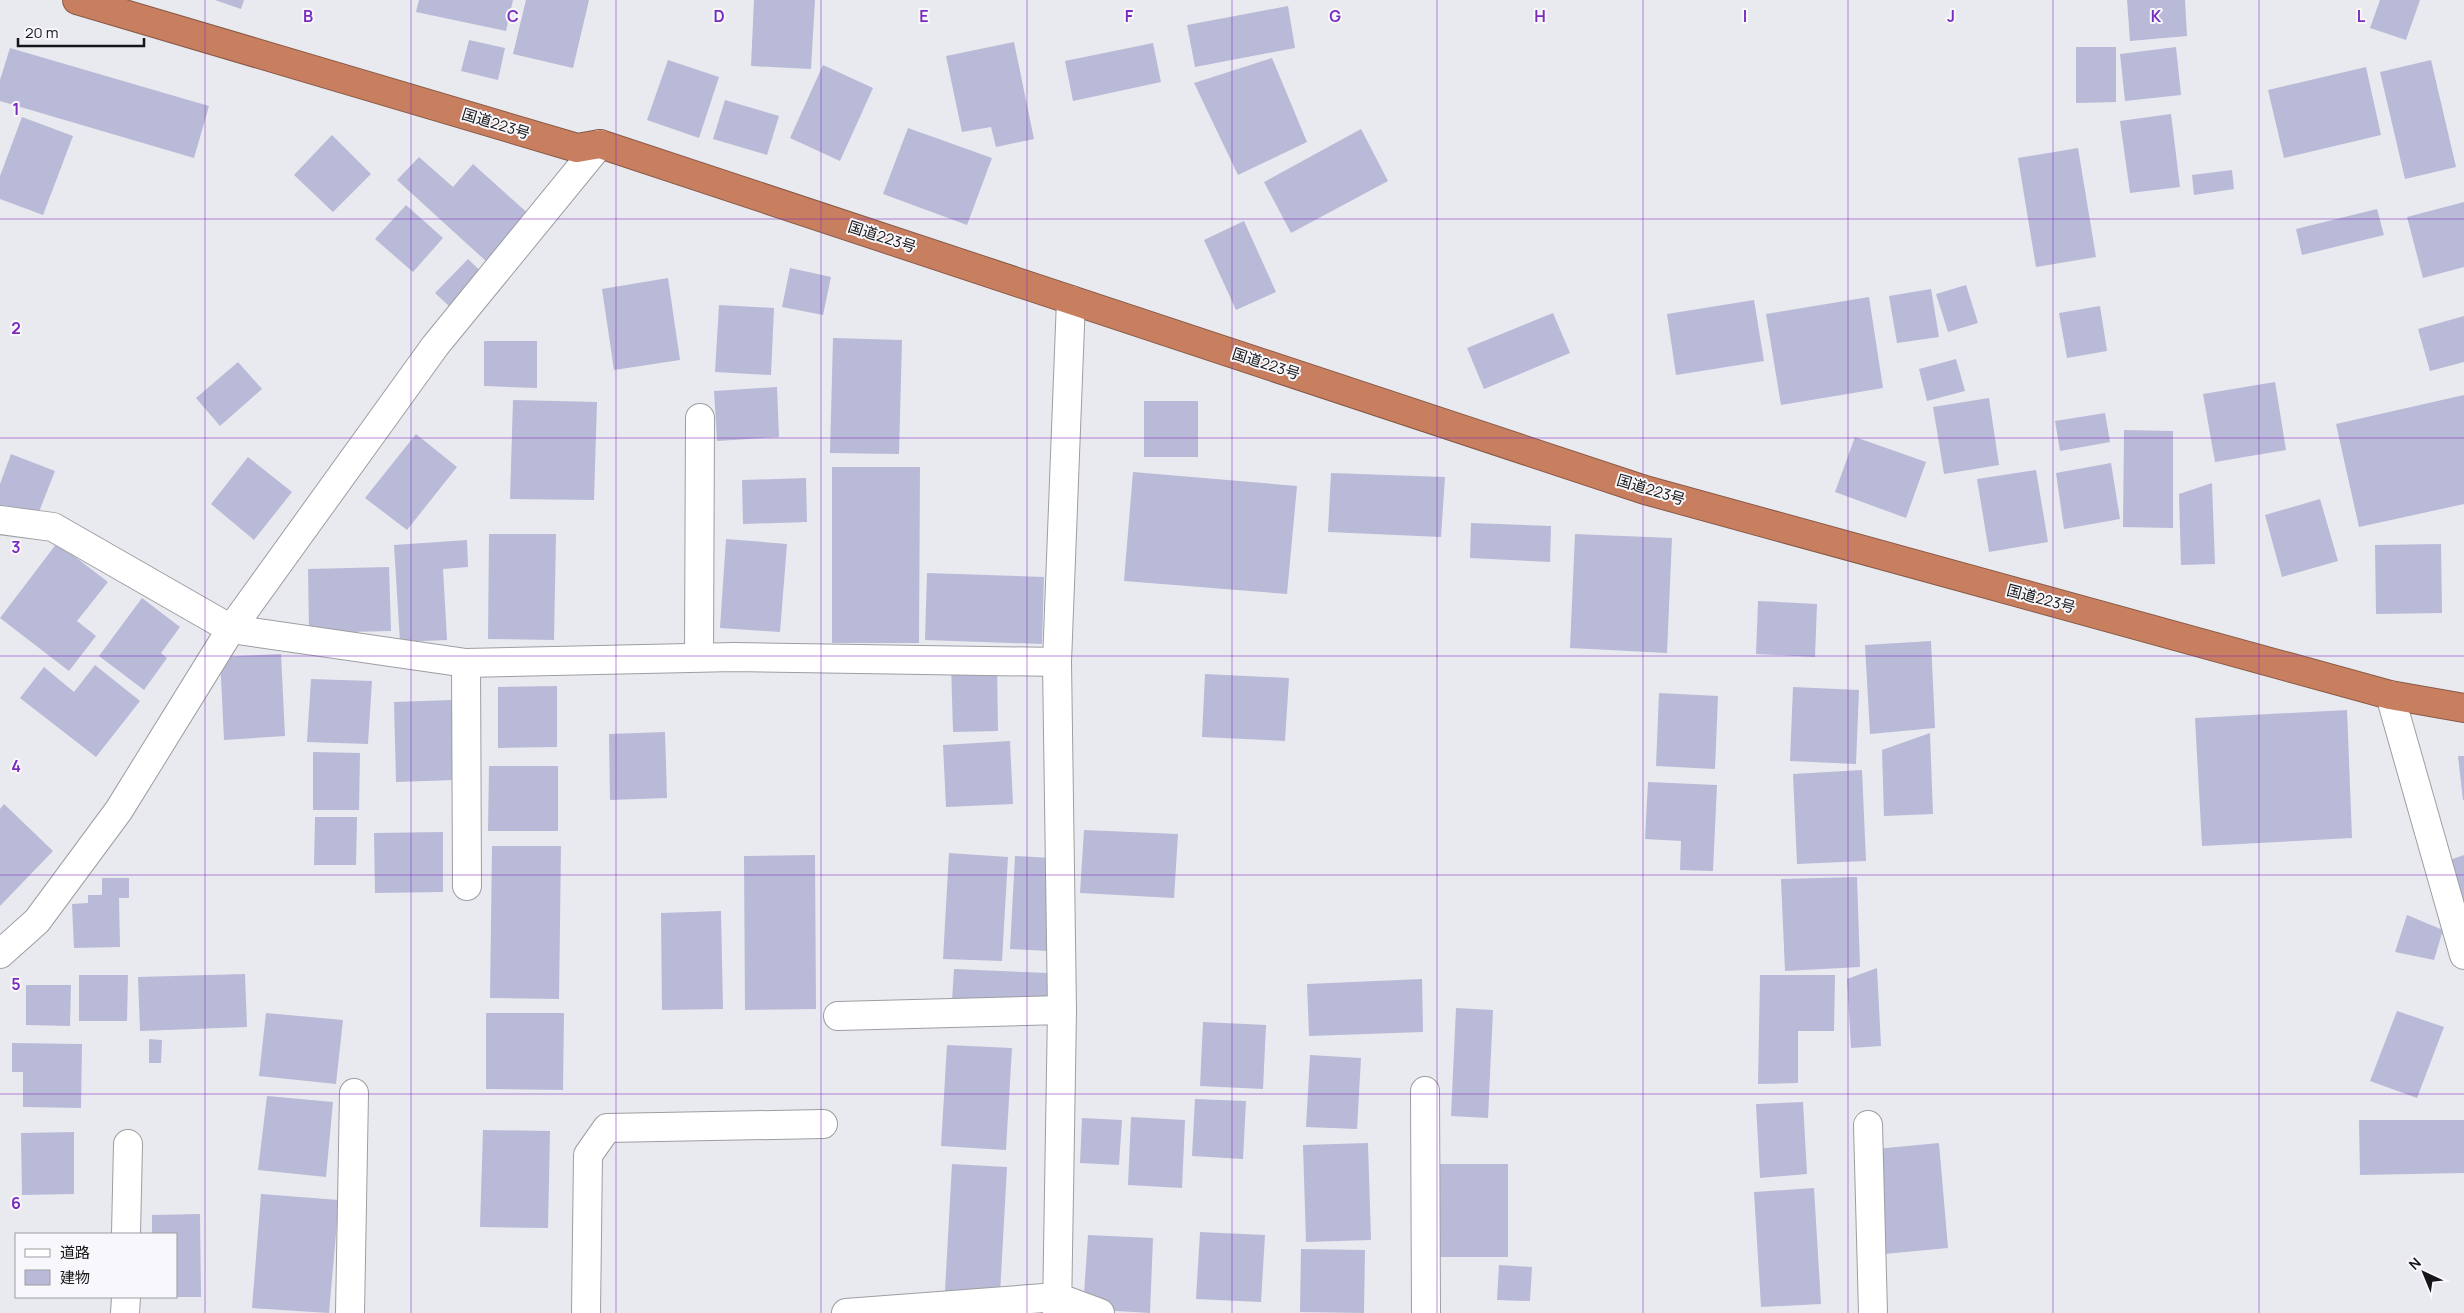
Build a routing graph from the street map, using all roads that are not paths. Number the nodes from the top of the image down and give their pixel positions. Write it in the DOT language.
graph roads {
  1 [pos="77,0"];
  2 [pos="600,144"];
  3 [pos="1071,300"];
  4 [pos="700,418"];
  5 [pos="0,520"];
  6 [pos="231,629"];
  7 [pos="699,657"];
  8 [pos="1057,662"];
  9 [pos="466,663"];
  10 [pos="2390,695"];
  11 [pos="2464,708"];
  12 [pos="467,886"];
  13 [pos="0,954"];
  14 [pos="2464,955"];
  15 [pos="1062,1010"];
  16 [pos="838,1016"];
  17 [pos="1425,1091"];
  18 [pos="354,1093"];
  19 [pos="823,1124"];
  20 [pos="1868,1125"];
  21 [pos="128,1144"];
  22 [pos="126,1233"];
  23 [pos="126,1298"];
  24 [pos="1057,1305"];
  25 [pos="125,1313"];
  26 [pos="350,1313"];
  27 [pos="586,1313"];
  28 [pos="846,1313"];
  29 [pos="1100,1313"];
  30 [pos="1426,1313"];
  31 [pos="1873,1313"];
  1 -- 2 [label="highway, 国道223号"];
  2 -- 3 [label="highway, 国道223号"];
  2 -- 6 [label="street"];
  3 -- 8 [label="street"];
  3 -- 10 [label="highway, 国道223号"];
  4 -- 7 [label="street"];
  5 -- 6 [label="street"];
  6 -- 9 [label="street"];
  6 -- 13 [label="street"];
  7 -- 8 [label="street"];
  7 -- 9 [label="street"];
  8 -- 15 [label="street"];
  9 -- 12 [label="street"];
  10 -- 11 [label="highway, 国道223号"];
  10 -- 14 [label="street"];
  15 -- 16 [label="street"];
  15 -- 24 [label="street"];
  17 -- 30 [label="street"];
  18 -- 26 [label="street"];
  19 -- 27 [label="street"];
  20 -- 31 [label="street"];
  21 -- 22 [label="street"];
  23 -- 25 [label="street"];
  24 -- 28 [label="street"];
  24 -- 29 [label="street"];
}
